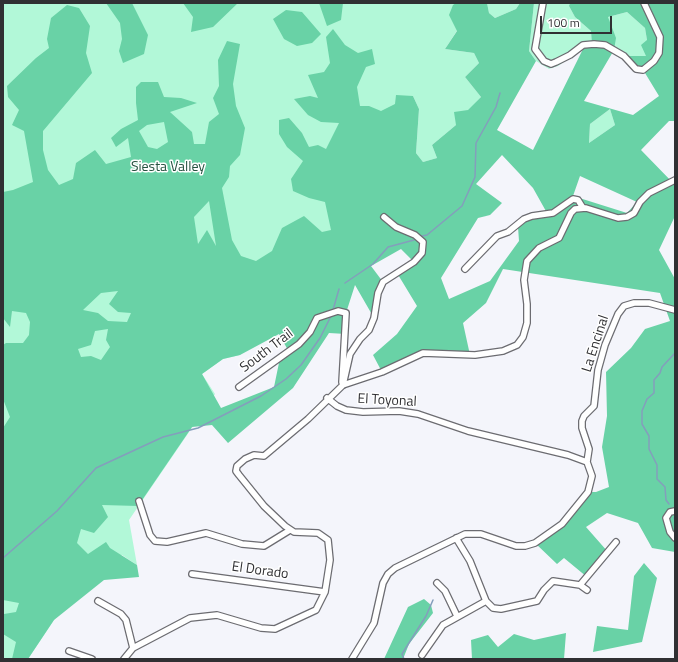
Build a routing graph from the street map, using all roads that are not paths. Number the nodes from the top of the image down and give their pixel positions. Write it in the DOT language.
graph roads {
  1 [pos="543,3"];
  2 [pos="644,3"];
  3 [pos="675,180"];
  4 [pos="583,208"];
  5 [pos="384,217"];
  6 [pos="465,269"];
  7 [pos="675,310"];
  8 [pos="343,385"];
  9 [pos="239,387"];
  10 [pos="327,398"];
  11 [pos="587,462"];
  12 [pos="139,501"];
  13 [pos="675,511"];
  14 [pos="290,530"];
  15 [pos="456,538"];
  16 [pos="675,538"];
  17 [pos="616,542"];
  18 [pos="192,574"];
  19 [pos="436,583"];
  20 [pos="580,585"];
  21 [pos="588,590"];
  22 [pos="325,592"];
  23 [pos="98,601"];
  24 [pos="486,601"];
  25 [pos="457,616"];
  26 [pos="133,648"];
  27 [pos="69,651"];
  28 [pos="422,656"];
  29 [pos="92,659"];
  30 [pos="124,659"];
  31 [pos="352,659"];
  1 -- 2 [label="street"];
  3 -- 4 [label="street"];
  4 -- 6 [label="street"];
  4 -- 8 [label="street, El Toyonal"];
  5 -- 8 [label="street"];
  7 -- 11 [label="street, La Encinal"];
  8 -- 9 [label="street, South Trail"];
  8 -- 10 [label="street, El Toyonal"];
  10 -- 11 [label="street, El Toyonal"];
  10 -- 14 [label="street"];
  11 -- 15 [label="street"];
  12 -- 14 [label="street"];
  13 -- 16 [label="street"];
  14 -- 22 [label="street"];
  15 -- 24 [label="street"];
  15 -- 31 [label="street"];
  17 -- 20 [label="street"];
  18 -- 22 [label="street, El Dorado"];
  19 -- 25 [label="street"];
  20 -- 21 [label="street"];
  20 -- 24 [label="street"];
  22 -- 26 [label="street"];
  23 -- 26 [label="street"];
  24 -- 25 [label="street"];
  25 -- 28 [label="street"];
  26 -- 30 [label="street"];
  27 -- 29 [label="street"];
}
